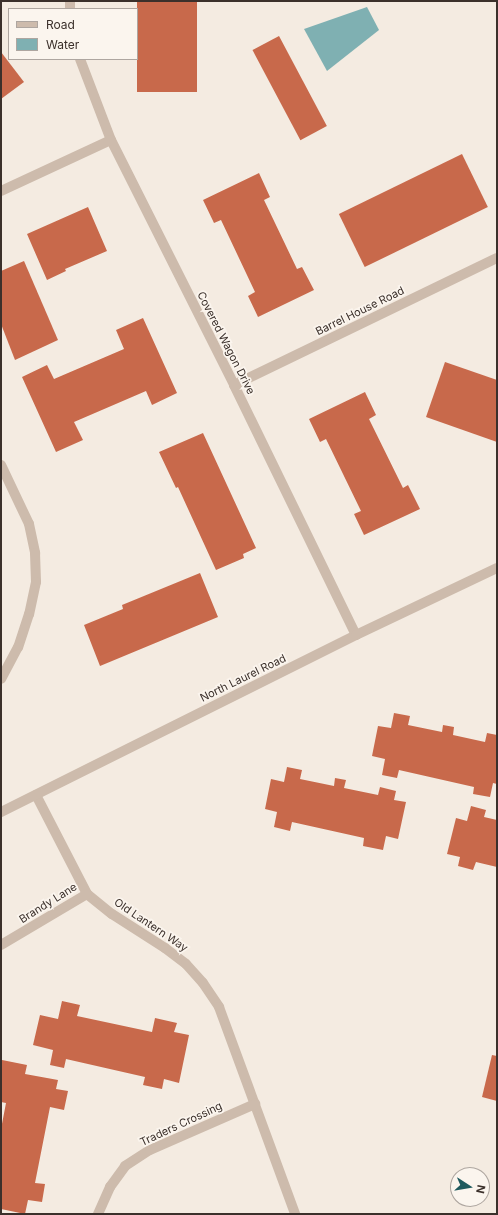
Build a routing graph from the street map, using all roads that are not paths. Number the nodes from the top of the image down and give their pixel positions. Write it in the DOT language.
graph roads {
  1 [pos="80,60"];
  2 [pos="110,140"];
  3 [pos="1,191"];
  4 [pos="497,258"];
  5 [pos="234,385"];
  6 [pos="1,466"];
  7 [pos="497,568"];
  8 [pos="356,635"];
  9 [pos="1,679"];
  10 [pos="36,795"];
  11 [pos="1,812"];
  12 [pos="87,894"];
  13 [pos="1,945"];
  14 [pos="255,1104"];
  15 [pos="98,1214"];
  16 [pos="295,1214"];
  1 -- 2 [label="street, Covered Wagon Drive"];
  2 -- 3 [label="street"];
  2 -- 5 [label="street, Covered Wagon Drive"];
  4 -- 5 [label="street, Barrel House Road"];
  5 -- 8 [label="street, Covered Wagon Drive"];
  6 -- 9 [label="street"];
  7 -- 8 [label="street, North Laurel Road"];
  8 -- 10 [label="street, North Laurel Road"];
  10 -- 11 [label="street, North Laurel Road"];
  10 -- 12 [label="street, Old Lantern Way"];
  12 -- 13 [label="street, Brandy Lane"];
  12 -- 14 [label="street, Old Lantern Way"];
  14 -- 15 [label="street, Traders Crossing"];
  14 -- 16 [label="street, Old Lantern Way"];
}
